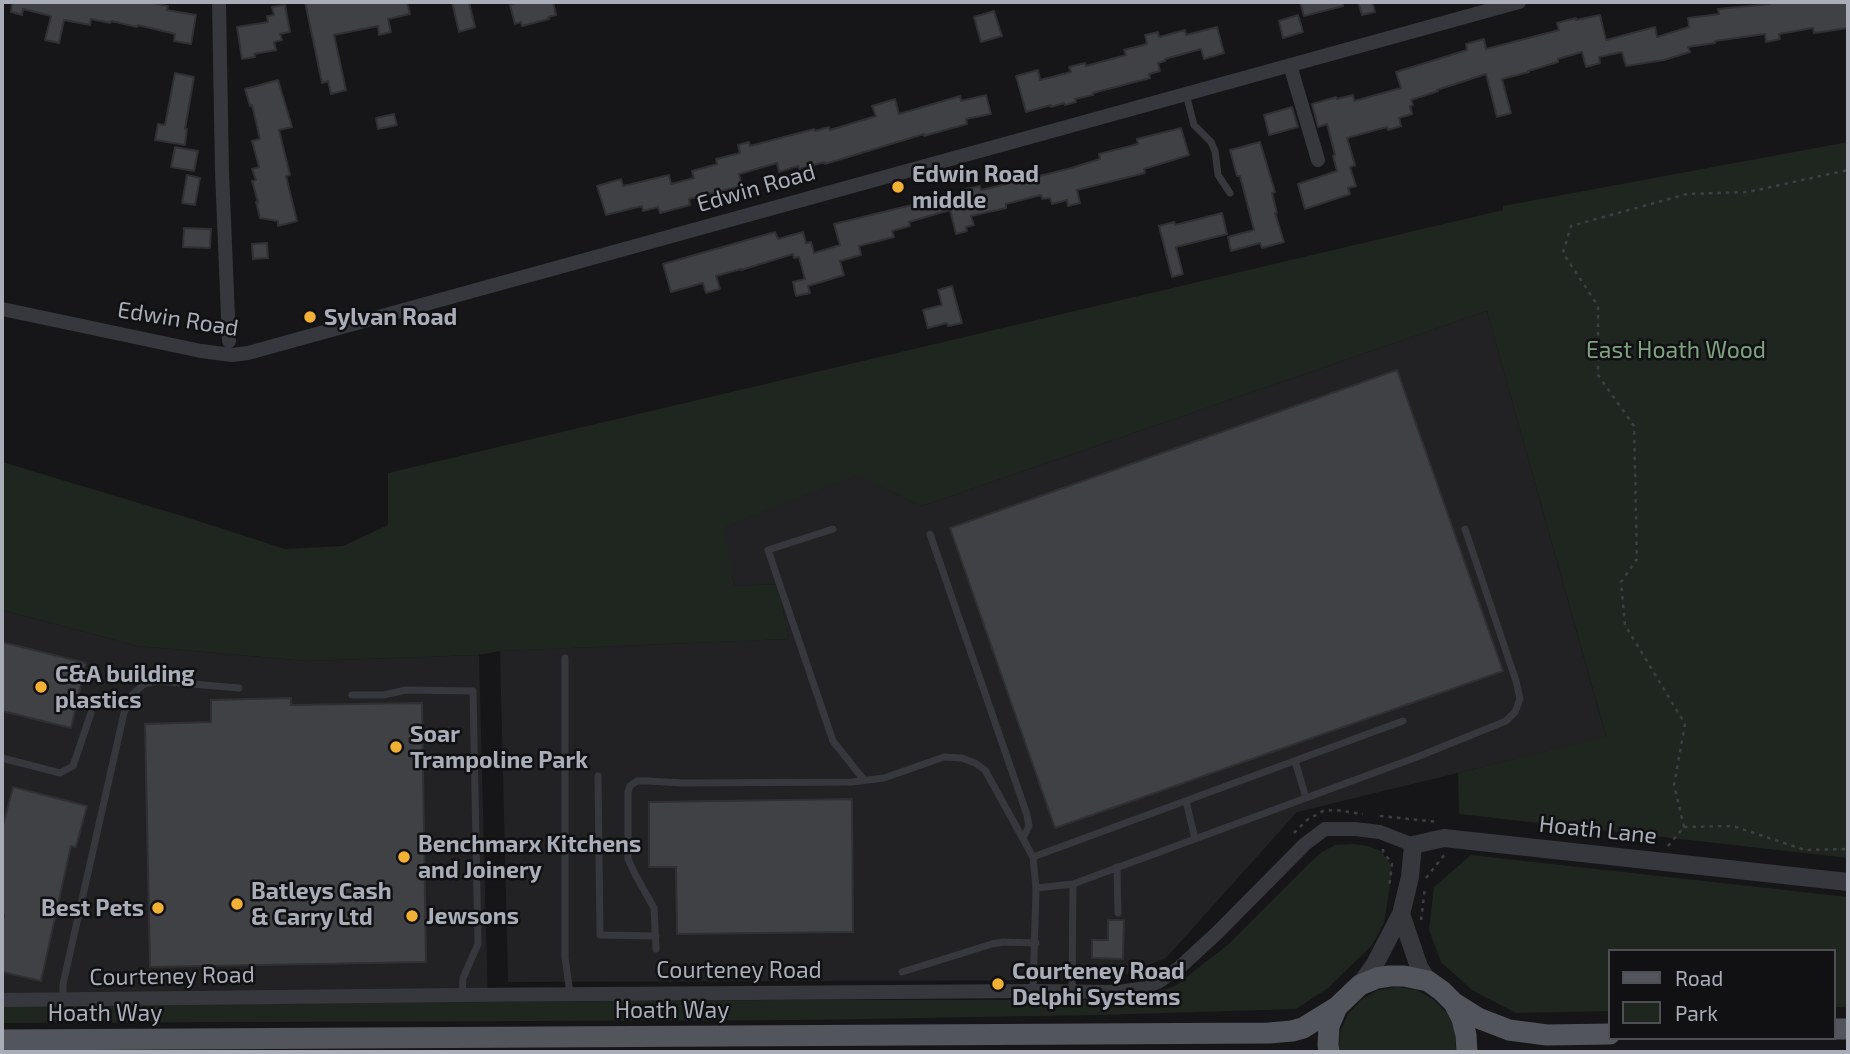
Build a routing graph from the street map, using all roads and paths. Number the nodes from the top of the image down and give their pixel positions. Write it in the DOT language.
graph roads {
  1 [pos="219,2"];
  2 [pos="1519,2"];
  3 [pos="1290,65"];
  4 [pos="1186,94"];
  5 [pos="1318,160"];
  6 [pos="1848,170"];
  7 [pos="1230,193"];
  8 [pos="2,309"];
  9 [pos="229,341"];
  10 [pos="833,529"];
  11 [pos="1465,529"];
  12 [pos="930,534"];
  13 [pos="565,658"];
  14 [pos="239,688"];
  15 [pos="352,695"];
  16 [pos="91,713"];
  17 [pos="1403,721"];
  18 [pos="2,758"];
  19 [pos="1295,761"];
  20 [pos="598,776"];
  21 [pos="864,780"];
  22 [pos="1306,798"];
  23 [pos="1186,801"];
  24 [pos="1443,823"];
  25 [pos="1684,827"];
  26 [pos="1023,838"];
  27 [pos="1195,839"];
  28 [pos="1289,839"];
  29 [pos="1413,845"];
  30 [pos="1848,849"];
  31 [pos="1383,851"];
  32 [pos="1445,855"];
  33 [pos="1033,857"];
  34 [pos="1650,861"];
  35 [pos="1117,867"];
  36 [pos="1848,882"];
  37 [pos="1073,884"];
  38 [pos="1036,888"];
  39 [pos="1388,898"];
  40 [pos="1118,913"];
  41 [pos="1401,914"];
  42 [pos="1420,929"];
  43 [pos="656,936"];
  44 [pos="1036,943"];
  45 [pos="656,949"];
  46 [pos="902,972"];
  47 [pos="1428,981"];
  48 [pos="1360,985"];
  49 [pos="1033,991"];
  50 [pos="1072,992"];
  51 [pos="570,994"];
  52 [pos="462,995"];
  53 [pos="2,1000"];
  54 [pos="63,1000"];
  55 [pos="1454,1003"];
  56 [pos="1337,1007"];
  57 [pos="1608,1034"];
  58 [pos="2,1040"];
  59 [pos="1329,1052"];
  60 [pos="1466,1052"];
  1 -- 9 [label="street"];
  2 -- 3 [label="street, Edwin Road"];
  3 -- 4 [label="street, Edwin Road"];
  3 -- 5 [label="street"];
  4 -- 7 [label="lane"];
  4 -- 8 [label="street, Edwin Road"];
  6 -- 25 [label="path"];
  10 -- 21 [label="lane"];
  11 -- 22 [label="lane"];
  12 -- 26 [label="lane"];
  13 -- 51 [label="lane"];
  14 -- 54 [label="lane"];
  15 -- 52 [label="lane"];
  16 -- 18 [label="lane"];
  17 -- 19 [label="lane"];
  19 -- 22 [label="lane"];
  19 -- 23 [label="lane"];
  20 -- 43 [label="lane"];
  21 -- 26 [label="lane"];
  21 -- 43 [label="lane"];
  22 -- 27 [label="lane"];
  23 -- 27 [label="lane"];
  23 -- 33 [label="lane"];
  24 -- 28 [label="path"];
  25 -- 30 [label="path"];
  25 -- 34 [label="path"];
  26 -- 33 [label="lane"];
  27 -- 35 [label="lane"];
  29 -- 34 [label="street, Hoath Lane"];
  29 -- 41 [label="street"];
  29 -- 50 [label="street, Courteney Road"];
  31 -- 39 [label="path"];
  32 -- 42 [label="path"];
  33 -- 38 [label="lane"];
  34 -- 36 [label="street, Hoath Lane"];
  35 -- 37 [label="lane"];
  35 -- 40 [label="lane"];
  37 -- 38 [label="lane"];
  37 -- 50 [label="lane"];
  38 -- 44 [label="lane"];
  41 -- 47 [label="street"];
  41 -- 48 [label="street"];
  43 -- 45 [label="lane"];
  44 -- 46 [label="lane"];
  44 -- 49 [label="lane"];
  47 -- 48 [label="main road"];
  47 -- 55 [label="main road"];
  48 -- 56 [label="main road, Hoath Way"];
  49 -- 50 [label="street, Courteney Road"];
  49 -- 51 [label="street, Courteney Road"];
  51 -- 52 [label="street, Courteney Road"];
  52 -- 54 [label="street, Courteney Road"];
  53 -- 54 [label="street, Courteney Road"];
  55 -- 57 [label="main road"];
  55 -- 60 [label="main road"];
  56 -- 58 [label="main road, Hoath Way"];
  56 -- 59 [label="main road"];
}
